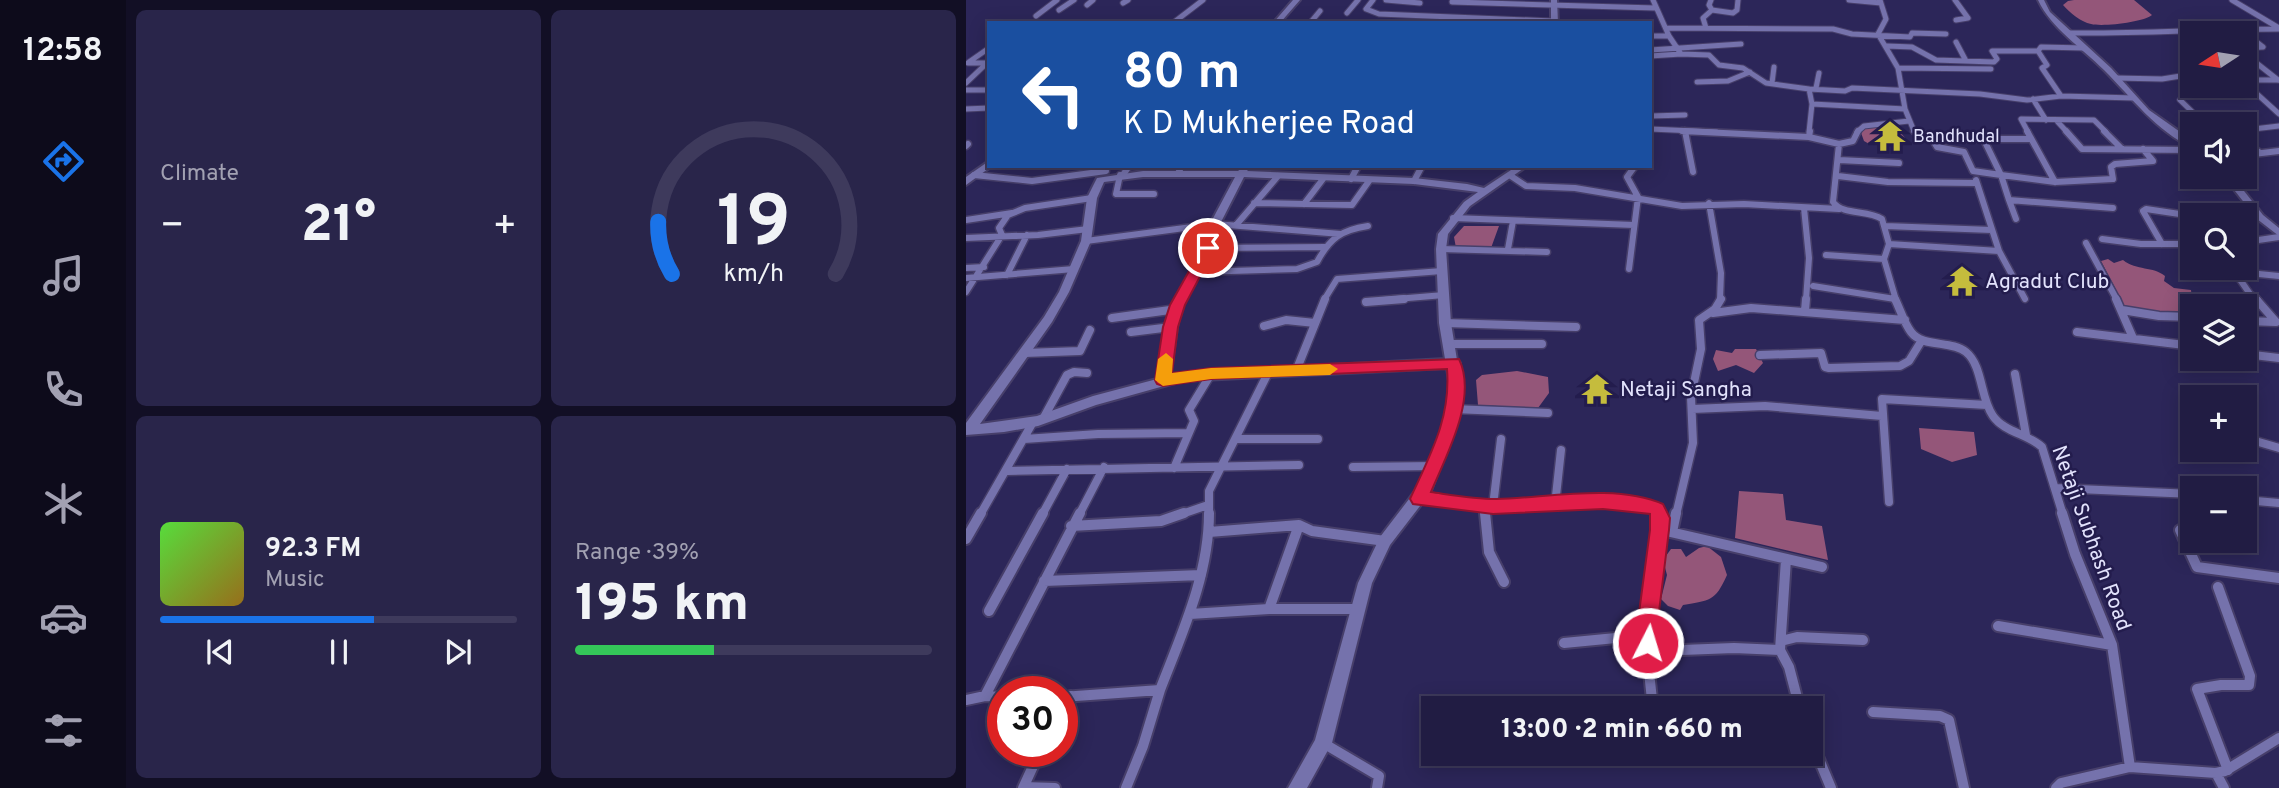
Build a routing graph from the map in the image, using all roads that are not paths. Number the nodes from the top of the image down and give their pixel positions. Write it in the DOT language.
graph roads {
  1 [pos="1057,0"];
  2 [pos="1074,0"];
  3 [pos="1093,0"];
  4 [pos="1203,0"];
  5 [pos="1297,0"];
  6 [pos="1358,0"];
  7 [pos="1653,0"];
  8 [pos="1711,0"];
  9 [pos="1738,0"];
  10 [pos="1849,0"];
  11 [pos="1955,0"];
  12 [pos="2041,0"];
  13 [pos="2233,0"];
  14 [pos="2239,0"];
  15 [pos="1373,1"];
  16 [pos="1385,1"];
  17 [pos="1880,1"];
  18 [pos="2226,1"];
  19 [pos="1421,2"];
  20 [pos="1452,2"];
  21 [pos="1554,2"];
  22 [pos="1599,3"];
  23 [pos="1087,5"];
  24 [pos="1655,8"];
  25 [pos="1059,10"];
  26 [pos="1712,10"];
  27 [pos="1320,11"];
  28 [pos="1347,13"];
  29 [pos="1036,16"];
  30 [pos="1410,20"];
  31 [pos="1956,20"];
  32 [pos="1176,21"];
  33 [pos="1278,21"];
  34 [pos="1312,21"];
  35 [pos="1482,21"];
  36 [pos="1554,21"];
  37 [pos="1706,28"];
  38 [pos="1667,29"];
  39 [pos="2180,29"];
  40 [pos="2258,29"];
  41 [pos="2279,29"];
  42 [pos="2068,33"];
  43 [pos="1878,34"];
  44 [pos="1946,34"];
  45 [pos="1652,36"];
  46 [pos="1669,36"];
  47 [pos="1956,42"];
  48 [pos="1741,44"];
  49 [pos="1887,46"];
  50 [pos="1677,47"];
  51 [pos="2084,48"];
  52 [pos="987,49"];
  53 [pos="1652,50"];
  54 [pos="2038,51"];
  55 [pos="1681,54"];
  56 [pos="987,56"];
  57 [pos="1652,56"];
  58 [pos="976,57"];
  59 [pos="1966,61"];
  60 [pos="967,64"];
  61 [pos="2258,64"];
  62 [pos="1774,67"];
  63 [pos="1898,68"];
  64 [pos="1991,69"];
  65 [pos="1750,72"];
  66 [pos="1819,73"];
  67 [pos="2180,76"];
  68 [pos="2116,78"];
  69 [pos="2278,80"];
  70 [pos="2258,81"];
  71 [pos="1697,82"];
  72 [pos="966,83"];
  73 [pos="1772,83"];
  74 [pos="1813,89"];
  75 [pos="966,90"];
  76 [pos="987,90"];
  77 [pos="1904,92"];
  78 [pos="2258,94"];
  79 [pos="2061,96"];
  80 [pos="2134,98"];
  81 [pos="2033,99"];
  82 [pos="2180,100"];
  83 [pos="1812,104"];
  84 [pos="987,108"];
  85 [pos="966,109"];
  86 [pos="1905,109"];
  87 [pos="2192,112"];
  88 [pos="2278,113"];
  89 [pos="1652,116"];
  90 [pos="1685,116"];
  91 [pos="2046,120"];
  92 [pos="2056,120"];
  93 [pos="1909,121"];
  94 [pos="2279,126"];
  95 [pos="1652,129"];
  96 [pos="2257,129"];
  97 [pos="1685,131"];
  98 [pos="1809,136"];
  99 [pos="2180,137"];
  100 [pos="1935,139"];
  101 [pos="2031,139"];
  102 [pos="1984,140"];
  103 [pos="1839,144"];
  104 [pos="2180,147"];
  105 [pos="2122,149"];
  106 [pos="2143,149"];
  107 [pos="2257,151"];
  108 [pos="2276,151"];
  109 [pos="2257,153"];
  110 [pos="2260,153"];
  111 [pos="2279,157"];
  112 [pos="1839,160"];
  113 [pos="1899,163"];
  114 [pos="987,166"];
  115 [pos="1356,168"];
  116 [pos="1421,168"];
  117 [pos="1521,168"];
  118 [pos="1634,168"];
  119 [pos="1180,170"];
  120 [pos="1243,170"];
  121 [pos="1973,171"];
  122 [pos="1115,172"];
  123 [pos="1693,172"];
  124 [pos="2001,175"];
  125 [pos="1278,176"];
  126 [pos="1511,176"];
  127 [pos="1838,176"];
  128 [pos="969,179"];
  129 [pos="1323,179"];
  130 [pos="1351,179"];
  131 [pos="1369,181"];
  132 [pos="1413,181"];
  133 [pos="2055,182"];
  134 [pos="1976,183"];
  135 [pos="2238,189"];
  136 [pos="1483,191"];
  137 [pos="1154,194"];
  138 [pos="1638,197"];
  139 [pos="1092,198"];
  140 [pos="2009,200"];
  141 [pos="1254,203"];
  142 [pos="1709,203"];
  143 [pos="1304,204"];
  144 [pos="1804,208"];
  145 [pos="2113,208"];
  146 [pos="1839,209"];
  147 [pos="1012,213"];
  148 [pos="2180,214"];
  149 [pos="1453,218"];
  150 [pos="2016,219"];
  151 [pos="966,220"];
  152 [pos="1513,221"];
  153 [pos="1215,224"];
  154 [pos="1237,224"];
  155 [pos="1634,225"];
  156 [pos="1368,226"];
  157 [pos="1885,226"];
  158 [pos="1088,229"];
  159 [pos="1992,230"];
  160 [pos="1341,234"];
  161 [pos="1002,235"];
  162 [pos="1027,235"];
  163 [pos="2279,235"];
  164 [pos="966,237"];
  165 [pos="2102,239"];
  166 [pos="2257,240"];
  167 [pos="1086,241"];
  168 [pos="2086,243"];
  169 [pos="1889,244"];
  170 [pos="2162,244"];
  171 [pos="2180,244"];
  172 [pos="1325,247"];
  173 [pos="1208,248"];
  174 [pos="1441,249"];
  175 [pos="1508,249"];
  176 [pos="1999,251"];
  177 [pos="1547,252"];
  178 [pos="1826,255"];
  179 [pos="1884,259"];
  180 [pos="984,267"];
  181 [pos="966,268"];
  182 [pos="1629,269"];
  183 [pos="1074,270"];
  184 [pos="1442,271"];
  185 [pos="1197,272"];
  186 [pos="2259,274"];
  187 [pos="1007,275"];
  188 [pos="2279,276"];
  189 [pos="977,277"];
  190 [pos="966,278"];
  191 [pos="1813,286"];
  192 [pos="966,292"];
  193 [pos="1444,295"];
  194 [pos="1895,299"];
  195 [pos="2025,299"];
  196 [pos="2257,300"];
  197 [pos="1366,302"];
  198 [pos="2267,304"];
  199 [pos="1177,309"];
  200 [pos="2122,310"];
  201 [pos="1805,311"];
  202 [pos="1711,313"];
  203 [pos="2180,317"];
  204 [pos="1112,318"];
  205 [pos="1905,320"];
  206 [pos="2257,321"];
  207 [pos="1315,323"];
  208 [pos="1445,323"];
  209 [pos="2279,323"];
  210 [pos="1264,326"];
  211 [pos="1171,327"];
  212 [pos="1576,327"];
  213 [pos="1090,330"];
  214 [pos="1131,332"];
  215 [pos="2077,332"];
  216 [pos="2133,338"];
  217 [pos="1922,340"];
  218 [pos="1450,344"];
  219 [pos="1542,344"];
  220 [pos="2180,344"];
  221 [pos="1024,353"];
  222 [pos="1760,355"];
  223 [pos="2257,355"];
  224 [pos="2279,358"];
  225 [pos="1454,363"];
  226 [pos="1296,371"];
  227 [pos="1087,373"];
  228 [pos="1268,373"];
  229 [pos="1211,374"];
  230 [pos="2015,374"];
  231 [pos="1163,380"];
  232 [pos="1987,405"];
  233 [pos="1453,409"];
  234 [pos="1692,409"];
  235 [pos="1548,413"];
  236 [pos="1882,416"];
  237 [pos="1038,421"];
  238 [pos="968,429"];
  239 [pos="1188,433"];
  240 [pos="2026,435"];
  241 [pos="1024,439"];
  242 [pos="1236,439"];
  243 [pos="1318,439"];
  244 [pos="1502,439"];
  245 [pos="2257,442"];
  246 [pos="2279,448"];
  247 [pos="1561,450"];
  248 [pos="1299,465"];
  249 [pos="1435,466"];
  250 [pos="1104,467"];
  251 [pos="1220,467"];
  252 [pos="1353,467"];
  253 [pos="1174,468"];
  254 [pos="1067,469"];
  255 [pos="1007,471"];
  256 [pos="2055,488"];
  257 [pos="2180,494"];
  258 [pos="1419,499"];
  259 [pos="2257,501"];
  260 [pos="1889,502"];
  261 [pos="2279,503"];
  262 [pos="1208,505"];
  263 [pos="1555,505"];
  264 [pos="1488,506"];
  265 [pos="971,523"];
  266 [pos="1299,525"];
  267 [pos="1072,526"];
  268 [pos="1660,530"];
  269 [pos="1209,532"];
  270 [pos="1671,532"];
  271 [pos="966,538"];
  272 [pos="1385,541"];
  273 [pos="2191,553"];
  274 [pos="1786,559"];
  275 [pos="1822,567"];
  276 [pos="1201,575"];
  277 [pos="2279,578"];
  278 [pos="1044,581"];
  279 [pos="1504,582"];
  280 [pos="2218,587"];
  281 [pos="1269,608"];
  282 [pos="1357,609"];
  283 [pos="989,611"];
  284 [pos="1190,614"];
  285 [pos="1998,626"];
  286 [pos="1647,635"];
  287 [pos="1863,640"];
  288 [pos="1564,643"];
  289 [pos="2112,645"];
  290 [pos="1780,646"];
  291 [pos="1656,651"];
  292 [pos="1160,690"];
  293 [pos="985,696"];
  294 [pos="1078,696"];
  295 [pos="1652,696"];
  296 [pos="1797,696"];
  297 [pos="966,700"];
  298 [pos="1873,712"];
  299 [pos="2279,738"];
  300 [pos="1323,743"];
  301 [pos="1821,766"];
  302 [pos="1032,767"];
  303 [pos="2130,767"];
  304 [pos="2228,769"];
  305 [pos="2216,774"];
  306 [pos="1023,787"];
  307 [pos="1055,788"];
  308 [pos="1126,788"];
  309 [pos="1297,788"];
  310 [pos="1377,788"];
  311 [pos="1830,788"];
  312 [pos="1964,788"];
  313 [pos="2056,788"];
  314 [pos="2224,788"];
  1 -- 29 [label="street"];
  2 -- 25 [label="street"];
  3 -- 23 [label="street"];
  4 -- 32 [label="street"];
  5 -- 33 [label="street"];
  6 -- 28 [label="street"];
  7 -- 24 [label="street"];
  8 -- 26 [label="street"];
  9 -- 26 [label="street"];
  10 -- 17 [label="street"];
  11 -- 31 [label="street"];
  12 -- 42 [label="street"];
  13 -- 14 [label="street"];
  13 -- 18 [label="street"];
  13 -- 41 [label="street"];
  15 -- 16 [label="street"];
  15 -- 30 [label="street"];
  16 -- 19 [label="street"];
  17 -- 43 [label="street"];
  19 -- 30 [label="street"];
  20 -- 21 [label="street"];
  21 -- 22 [label="street"];
  21 -- 36 [label="street"];
  22 -- 24 [label="street"];
  24 -- 38 [label="street"];
  26 -- 37 [label="street"];
  27 -- 34 [label="street"];
  30 -- 35 [label="street"];
  37 -- 38 [label="street"];
  37 -- 43 [label="street"];
  38 -- 46 [label="street"];
  39 -- 42 [label="street"];
  40 -- 41 [label="street"];
  42 -- 51 [label="street"];
  43 -- 44 [label="street"];
  43 -- 49 [label="street"];
  45 -- 46 [label="street"];
  46 -- 50 [label="street"];
  47 -- 59 [label="street"];
  48 -- 50 [label="street"];
  49 -- 59 [label="street"];
  49 -- 63 [label="street"];
  50 -- 53 [label="street"];
  50 -- 55 [label="street"];
  51 -- 54 [label="street"];
  51 -- 68 [label="street"];
  52 -- 58 [label="street"];
  54 -- 59 [label="street"];
  54 -- 79 [label="street"];
  55 -- 57 [label="street"];
  55 -- 65 [label="street"];
  56 -- 58 [label="street"];
  58 -- 60 [label="street"];
  60 -- 72 [label="street"];
  61 -- 69 [label="street"];
  62 -- 73 [label="street"];
  63 -- 64 [label="street"];
  63 -- 77 [label="street"];
  65 -- 71 [label="street"];
  65 -- 73 [label="street"];
  66 -- 74 [label="street"];
  67 -- 68 [label="street"];
  68 -- 80 [label="street"];
  69 -- 70 [label="street"];
  73 -- 74 [label="street"];
  74 -- 77 [label="street"];
  74 -- 83 [label="street"];
  75 -- 76 [label="street"];
  77 -- 81 [label="street"];
  77 -- 86 [label="street"];
  78 -- 88 [label="street"];
  79 -- 80 [label="street"];
  79 -- 81 [label="street"];
  80 -- 99 [label="street"];
  81 -- 91 [label="street"];
  82 -- 87 [label="street"];
  83 -- 86 [label="street"];
  83 -- 98 [label="street"];
  84 -- 85 [label="street"];
  86 -- 93 [label="street"];
  89 -- 90 [label="street"];
  91 -- 92 [label="street"];
  91 -- 101 [label="street"];
  92 -- 105 [label="street"];
  92 -- 105 [label="street"];
  93 -- 100 [label="street"];
  93 -- 103 [label="street"];
  94 -- 96 [label="street"];
  95 -- 97 [label="street"];
  97 -- 98 [label="street"];
  97 -- 123 [label="street"];
  98 -- 103 [label="street"];
  100 -- 102 [label="street"];
  100 -- 121 [label="street"];
  101 -- 102 [label="street"];
  101 -- 133 [label="street"];
  102 -- 124 [label="street"];
  103 -- 112 [label="street"];
  104 -- 106 [label="street"];
  105 -- 106 [label="street"];
  106 -- 133 [label="street"];
  107 -- 110 [label="street"];
  108 -- 110 [label="street"];
  108 -- 111 [label="street"];
  109 -- 110 [label="street"];
  112 -- 113 [label="street"];
  112 -- 127 [label="street"];
  114 -- 128 [label="street"];
  115 -- 130 [label="street"];
  116 -- 132 [label="street"];
  117 -- 126 [label="street"];
  118 -- 138 [label="street"];
  119 -- 120 [label="street"];
  119 -- 122 [label="street"];
  120 -- 125 [label="street"];
  120 -- 153 [label="street"];
  121 -- 124 [label="street"];
  121 -- 134 [label="street"];
  122 -- 128 [label="street"];
  122 -- 137 [label="street"];
  122 -- 139 [label="street"];
  124 -- 133 [label="street"];
  124 -- 140 [label="street"];
  125 -- 129 [label="street"];
  125 -- 141 [label="street"];
  126 -- 136 [label="street"];
  126 -- 138 [label="street"];
  127 -- 134 [label="street"];
  127 -- 146 [label="street"];
  129 -- 130 [label="street"];
  129 -- 143 [label="street"];
  130 -- 131 [label="street"];
  131 -- 132 [label="street"];
  131 -- 143 [label="street"];
  132 -- 136 [label="street"];
  134 -- 159 [label="street"];
  135 -- 163 [label="street"];
  136 -- 149 [label="street"];
  138 -- 142 [label="street"];
  138 -- 155 [label="street"];
  139 -- 147 [label="street"];
  139 -- 158 [label="street"];
  140 -- 145 [label="street"];
  140 -- 150 [label="street"];
  141 -- 143 [label="street"];
  141 -- 154 [label="street"];
  142 -- 144 [label="street"];
  142 -- 202 [label="street"];
  144 -- 146 [label="street"];
  144 -- 201 [label="street"];
  146 -- 157 [label="street"];
  147 -- 151 [label="street"];
  147 -- 161 [label="street"];
  148 -- 170 [label="street"];
  149 -- 152 [label="street"];
  149 -- 174 [label="street"];
  152 -- 155 [label="street"];
  152 -- 175 [label="street"];
  153 -- 154 [label="street"];
  153 -- 167 [label="street"];
  153 -- 173 [label="street"];
  154 -- 160 [label="street"];
  155 -- 182 [label="street"];
  156 -- 160 [label="street"];
  157 -- 159 [label="street"];
  157 -- 169 [label="street"];
  158 -- 162 [label="street"];
  158 -- 167 [label="street"];
  159 -- 176 [label="street"];
  160 -- 172 [label="street"];
  161 -- 162 [label="street"];
  161 -- 164 [label="street"];
  161 -- 180 [label="street"];
  162 -- 187 [label="street"];
  163 -- 166 [label="street"];
  165 -- 170 [label="street"];
  167 -- 183 [label="street"];
  168 -- 200 [label="street"];
  169 -- 176 [label="street"];
  169 -- 179 [label="street"];
  170 -- 171 [label="street"];
  172 -- 173 [label="street"];
  172 -- 185 [label="street"];
  173 -- 185 [label="street"];
  174 -- 175 [label="street"];
  174 -- 184 [label="street"];
  175 -- 177 [label="street"];
  176 -- 195 [label="street"];
  178 -- 179 [label="street"];
  179 -- 194 [label="street"];
  180 -- 181 [label="street"];
  180 -- 189 [label="street"];
  183 -- 187 [label="street"];
  183 -- 221 [label="street"];
  184 -- 193 [label="street"];
  184 -- 207 [label="street"];
  185 -- 199 [label="street"];
  186 -- 188 [label="street"];
  187 -- 189 [label="street"];
  189 -- 190 [label="street"];
  189 -- 192 [label="street"];
  191 -- 194 [label="street"];
  193 -- 197 [label="street"];
  193 -- 208 [label="street"];
  194 -- 205 [label="street"];
  196 -- 206 [label="street"];
  198 -- 209 [label="street"];
  199 -- 204 [label="street"];
  199 -- 211 [label="street"];
  200 -- 203 [label="street"];
  200 -- 216 [label="street"];
  201 -- 202 [label="street"];
  201 -- 205 [label="street"];
  202 -- 234 [label="street"];
  205 -- 217 [label="street"];
  207 -- 210 [label="street"];
  207 -- 226 [label="street"];
  208 -- 212 [label="street"];
  208 -- 218 [label="street"];
  211 -- 214 [label="street"];
  211 -- 231 [label="street"];
  213 -- 221 [label="street"];
  215 -- 216 [label="street"];
  216 -- 220 [label="street"];
  217 -- 222 [label="street"];
  217 -- 232 [label="street, Netaji Subhash Road"];
  218 -- 219 [label="street"];
  218 -- 225 [label="street"];
  221 -- 238 [label="street"];
  223 -- 224 [label="street"];
  225 -- 226 [label="street"];
  225 -- 233 [label="street"];
  226 -- 228 [label="street"];
  227 -- 237 [label="street"];
  228 -- 229 [label="street"];
  228 -- 242 [label="street"];
  229 -- 231 [label="street"];
  229 -- 239 [label="street"];
  230 -- 240 [label="street"];
  231 -- 237 [label="street"];
  232 -- 236 [label="street"];
  232 -- 240 [label="street, Netaji Subhash Road"];
  233 -- 235 [label="street"];
  233 -- 249 [label="street"];
  234 -- 236 [label="street"];
  234 -- 270 [label="street"];
  236 -- 260 [label="street"];
  237 -- 238 [label="street"];
  237 -- 241 [label="street"];
  239 -- 241 [label="street"];
  239 -- 253 [label="street"];
  240 -- 256 [label="street, Netaji Subhash Road"];
  241 -- 255 [label="street"];
  242 -- 243 [label="street"];
  242 -- 251 [label="street"];
  244 -- 264 [label="street"];
  245 -- 246 [label="street"];
  247 -- 263 [label="street"];
  248 -- 251 [label="street"];
  249 -- 252 [label="street"];
  249 -- 258 [label="street"];
  250 -- 253 [label="street"];
  250 -- 254 [label="street"];
  250 -- 267 [label="street"];
  251 -- 253 [label="street"];
  251 -- 262 [label="street"];
  254 -- 255 [label="street"];
  254 -- 283 [label="street"];
  255 -- 265 [label="street"];
  256 -- 257 [label="street"];
  256 -- 289 [label="street, Netaji Subhash Road"];
  258 -- 264 [label="street"];
  258 -- 272 [label="street"];
  259 -- 261 [label="street"];
  262 -- 267 [label="street"];
  262 -- 269 [label="street"];
  263 -- 264 [label="street"];
  263 -- 268 [label="street"];
  264 -- 279 [label="street"];
  265 -- 271 [label="street"];
  266 -- 269 [label="street"];
  266 -- 272 [label="street"];
  266 -- 281 [label="street"];
  267 -- 278 [label="street"];
  268 -- 270 [label="street"];
  268 -- 286 [label="street"];
  269 -- 276 [label="street"];
  270 -- 274 [label="street"];
  272 -- 282 [label="street"];
  273 -- 277 [label="street"];
  274 -- 275 [label="street"];
  274 -- 290 [label="street"];
  276 -- 278 [label="street"];
  276 -- 284 [label="street"];
  278 -- 293 [label="street"];
  280 -- 304 [label="street"];
  281 -- 282 [label="street"];
  281 -- 284 [label="street"];
  282 -- 300 [label="street"];
  284 -- 292 [label="street"];
  285 -- 289 [label="street"];
  286 -- 288 [label="street"];
  286 -- 291 [label="street"];
  287 -- 290 [label="street"];
  289 -- 303 [label="street, Netaji Subhash Road"];
  290 -- 291 [label="street"];
  290 -- 296 [label="street"];
  291 -- 295 [label="street"];
  292 -- 294 [label="street"];
  292 -- 308 [label="street"];
  293 -- 297 [label="street"];
  298 -- 312 [label="street"];
  299 -- 304 [label="street"];
  300 -- 309 [label="street"];
  300 -- 310 [label="street"];
  301 -- 311 [label="street"];
  302 -- 306 [label="street"];
  303 -- 305 [label="street"];
  303 -- 313 [label="street"];
  304 -- 305 [label="street"];
  305 -- 314 [label="street"];
  306 -- 307 [label="street"];
}
